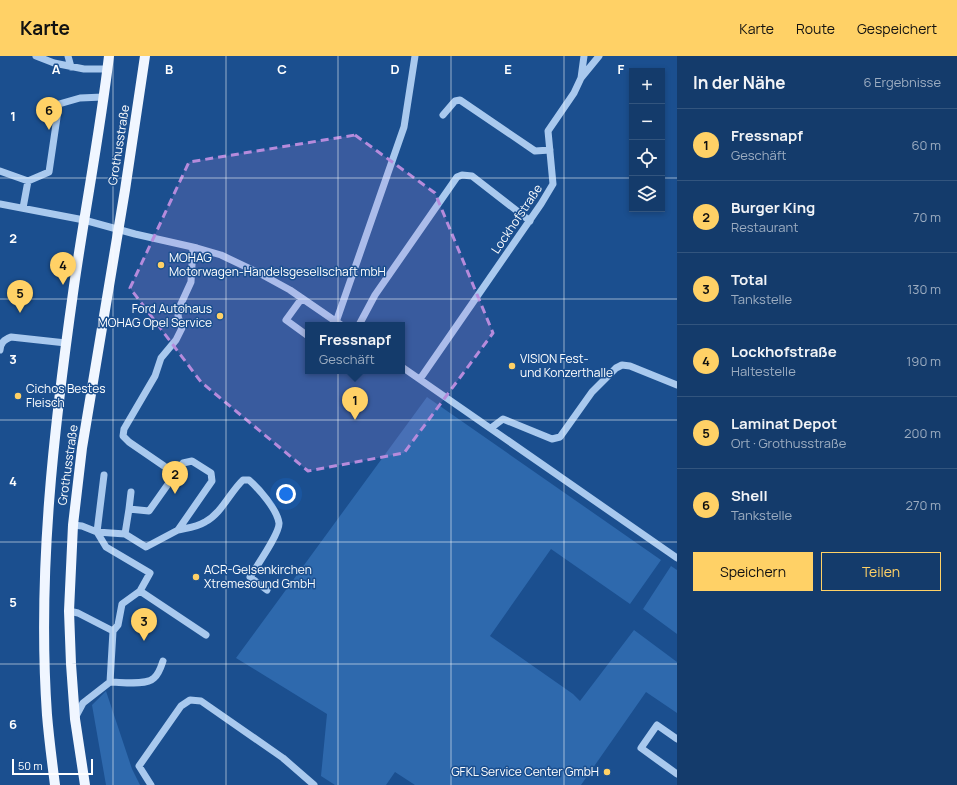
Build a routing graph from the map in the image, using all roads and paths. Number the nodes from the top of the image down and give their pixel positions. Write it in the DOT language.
graph roads {
  1 [pos="37,56"];
  2 [pos="68,56"];
  3 [pos="108,56"];
  4 [pos="145,56"];
  5 [pos="415,56"];
  6 [pos="584,56"];
  7 [pos="599,56"];
  8 [pos="71,67"];
  9 [pos="107,69"];
  10 [pos="581,78"];
  11 [pos="103,97"];
  12 [pos="443,115"];
  13 [pos="550,150"];
  14 [pos="0,171"];
  15 [pos="28,181"];
  16 [pos="0,204"];
  17 [pos="23,208"];
  18 [pos="84,220"];
  19 [pos="530,221"];
  20 [pos="118,230"];
  21 [pos="193,247"];
  22 [pos="302,298"];
  23 [pos="338,322"];
  24 [pos="339,322"];
  25 [pos="361,322"];
  26 [pos="305,334"];
  27 [pos="66,343"];
  28 [pos="0,350"];
  29 [pos="405,369"];
  30 [pos="420,379"];
  31 [pos="677,385"];
  32 [pos="491,428"];
  33 [pos="164,466"];
  34 [pos="104,475"];
  35 [pos="131,492"];
  36 [pos="129,509"];
  37 [pos="73,525"];
  38 [pos="178,530"];
  39 [pos="97,532"];
  40 [pos="125,534"];
  41 [pos="677,558"];
  42 [pos="267,590"];
  43 [pos="140,592"];
  44 [pos="69,611"];
  45 [pos="113,632"];
  46 [pos="206,635"];
  47 [pos="163,661"];
  48 [pos="110,682"];
  49 [pos="75,718"];
  50 [pos="677,738"];
  51 [pos="677,774"];
  52 [pos="55,785"];
  53 [pos="85,785"];
  54 [pos="151,785"];
  55 [pos="314,785"];
  1 -- 8 [label="street"];
  2 -- 8 [label="street"];
  3 -- 9 [label="main road, Grothusstraße"];
  4 -- 20 [label="main road, Grothusstraße"];
  5 -- 24 [label="street"];
  6 -- 10 [label="street, Lockhofstraße"];
  7 -- 10 [label="street"];
  8 -- 9 [label="street"];
  9 -- 11 [label="main road, Grothusstraße"];
  10 -- 13 [label="street, Lockhofstraße"];
  11 -- 15 [label="street"];
  11 -- 18 [label="main road, Grothusstraße"];
  12 -- 13 [label="street"];
  13 -- 19 [label="street, Lockhofstraße"];
  14 -- 15 [label="street"];
  15 -- 17 [label="street"];
  16 -- 17 [label="street"];
  17 -- 18 [label="street"];
  18 -- 20 [label="street"];
  18 -- 27 [label="main road, Grothusstraße"];
  19 -- 25 [label="street"];
  19 -- 30 [label="street, Lockhofstraße"];
  20 -- 21 [label="street"];
  20 -- 37 [label="main road, Grothusstraße"];
  21 -- 22 [label="street"];
  21 -- 33 [label="street"];
  22 -- 23 [label="street"];
  22 -- 26 [label="street"];
  27 -- 28 [label="street"];
  27 -- 52 [label="main road, Grothusstraße"];
  29 -- 30 [label="street"];
  30 -- 32 [label="street"];
  31 -- 32 [label="street"];
  32 -- 41 [label="street"];
  34 -- 39 [label="street"];
  35 -- 36 [label="street"];
  36 -- 38 [label="street"];
  36 -- 40 [label="street"];
  37 -- 39 [label="street"];
  37 -- 44 [label="main road, Grothusstraße"];
  38 -- 40 [label="street"];
  38 -- 42 [label="street"];
  39 -- 40 [label="street"];
  39 -- 43 [label="street"];
  43 -- 45 [label="street"];
  43 -- 46 [label="street"];
  44 -- 45 [label="street"];
  44 -- 49 [label="main road, Grothusstraße"];
  45 -- 48 [label="street"];
  47 -- 48 [label="street"];
  48 -- 49 [label="street"];
  49 -- 53 [label="main road, Grothusstraße"];
  50 -- 51 [label="street"];
  54 -- 55 [label="street"];
}
